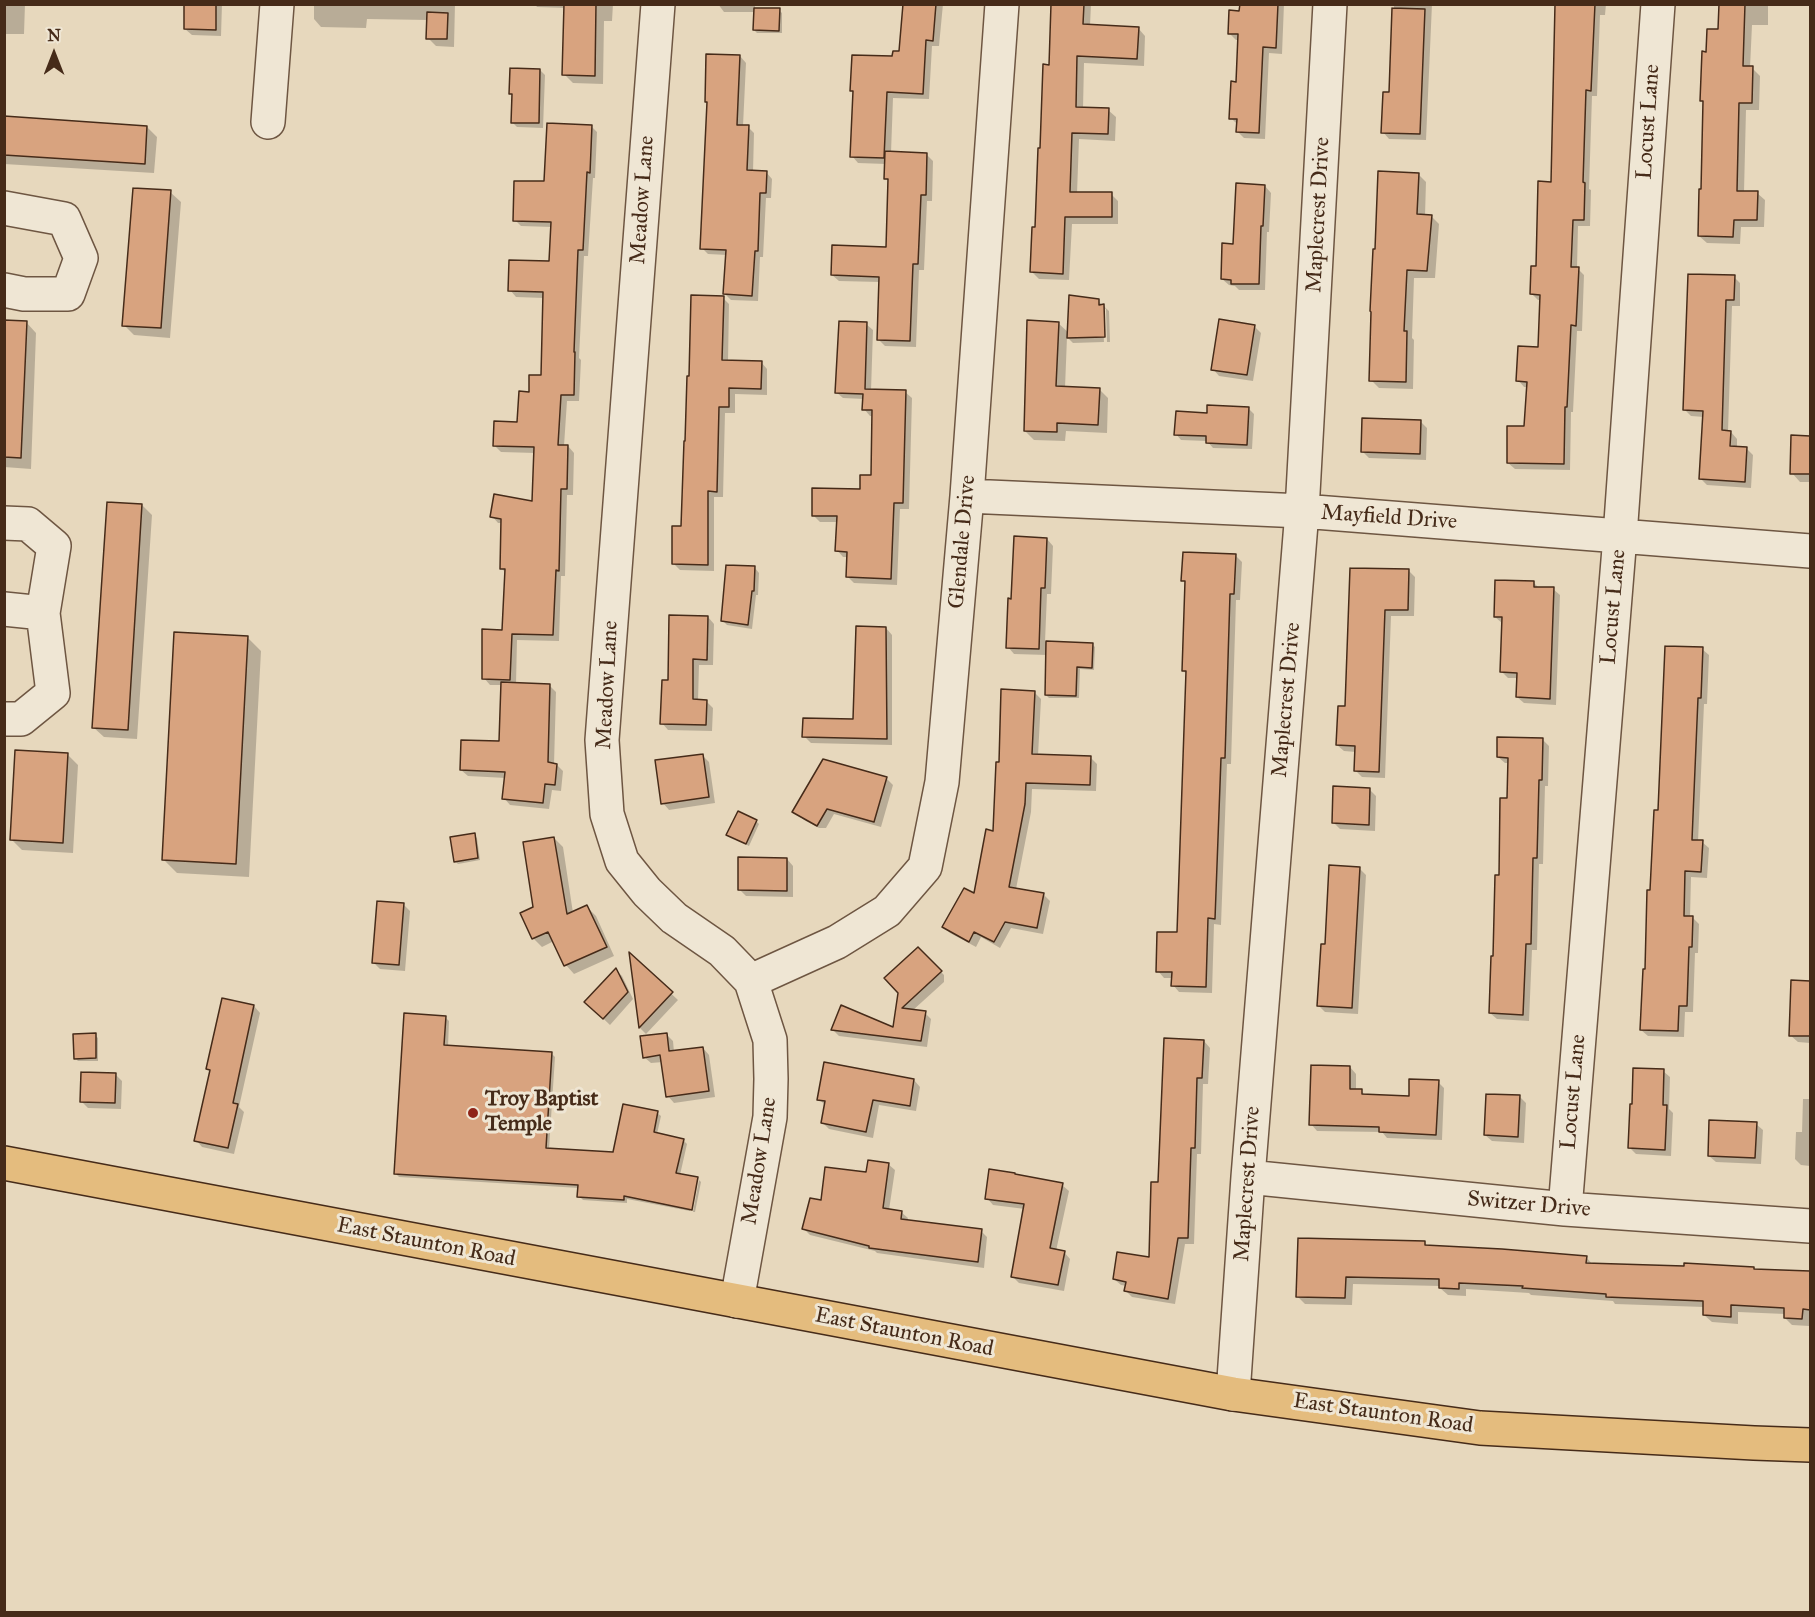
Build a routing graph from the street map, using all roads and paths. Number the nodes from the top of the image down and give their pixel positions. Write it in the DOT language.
graph roads {
  1 [pos="277,4"];
  2 [pos="658,4"];
  3 [pos="1002,4"];
  4 [pos="1330,4"];
  5 [pos="1658,4"];
  6 [pos="268,122"];
  7 [pos="4,208"];
  8 [pos="4,290"];
  9 [pos="967,496"];
  10 [pos="1302,511"];
  11 [pos="4,523"];
  12 [pos="1620,536"];
  13 [pos="1810,551"];
  14 [pos="4,609"];
  15 [pos="43,613"];
  16 [pos="4,719"];
  17 [pos="751,981"];
  18 [pos="4,1163"];
  19 [pos="1248,1177"];
  20 [pos="1564,1209"];
  21 [pos="1810,1226"];
  22 [pos="737,1301"];
  23 [pos="1233,1394"];
  24 [pos="1810,1445"];
  1 -- 6 [label="street"];
  2 -- 17 [label="street, Meadow Lane"];
  3 -- 9 [label="street, Glendale Drive"];
  4 -- 10 [label="street, Maplecrest Drive"];
  5 -- 12 [label="street, Locust Lane"];
  7 -- 8 [label="street"];
  9 -- 10 [label="street, Mayfield Drive"];
  9 -- 17 [label="street, Glendale Drive"];
  10 -- 12 [label="street, Mayfield Drive"];
  10 -- 19 [label="street, Maplecrest Drive"];
  11 -- 15 [label="street"];
  12 -- 13 [label="street, Mayfield Drive"];
  12 -- 20 [label="street, Locust Lane"];
  14 -- 15 [label="street"];
  15 -- 16 [label="street"];
  17 -- 22 [label="street, Meadow Lane"];
  18 -- 22 [label="main road, East Staunton Road"];
  19 -- 20 [label="street, Switzer Drive"];
  19 -- 23 [label="street, Maplecrest Drive"];
  20 -- 21 [label="street, Switzer Drive"];
  22 -- 23 [label="main road, East Staunton Road"];
  23 -- 24 [label="main road, East Staunton Road"];
}
